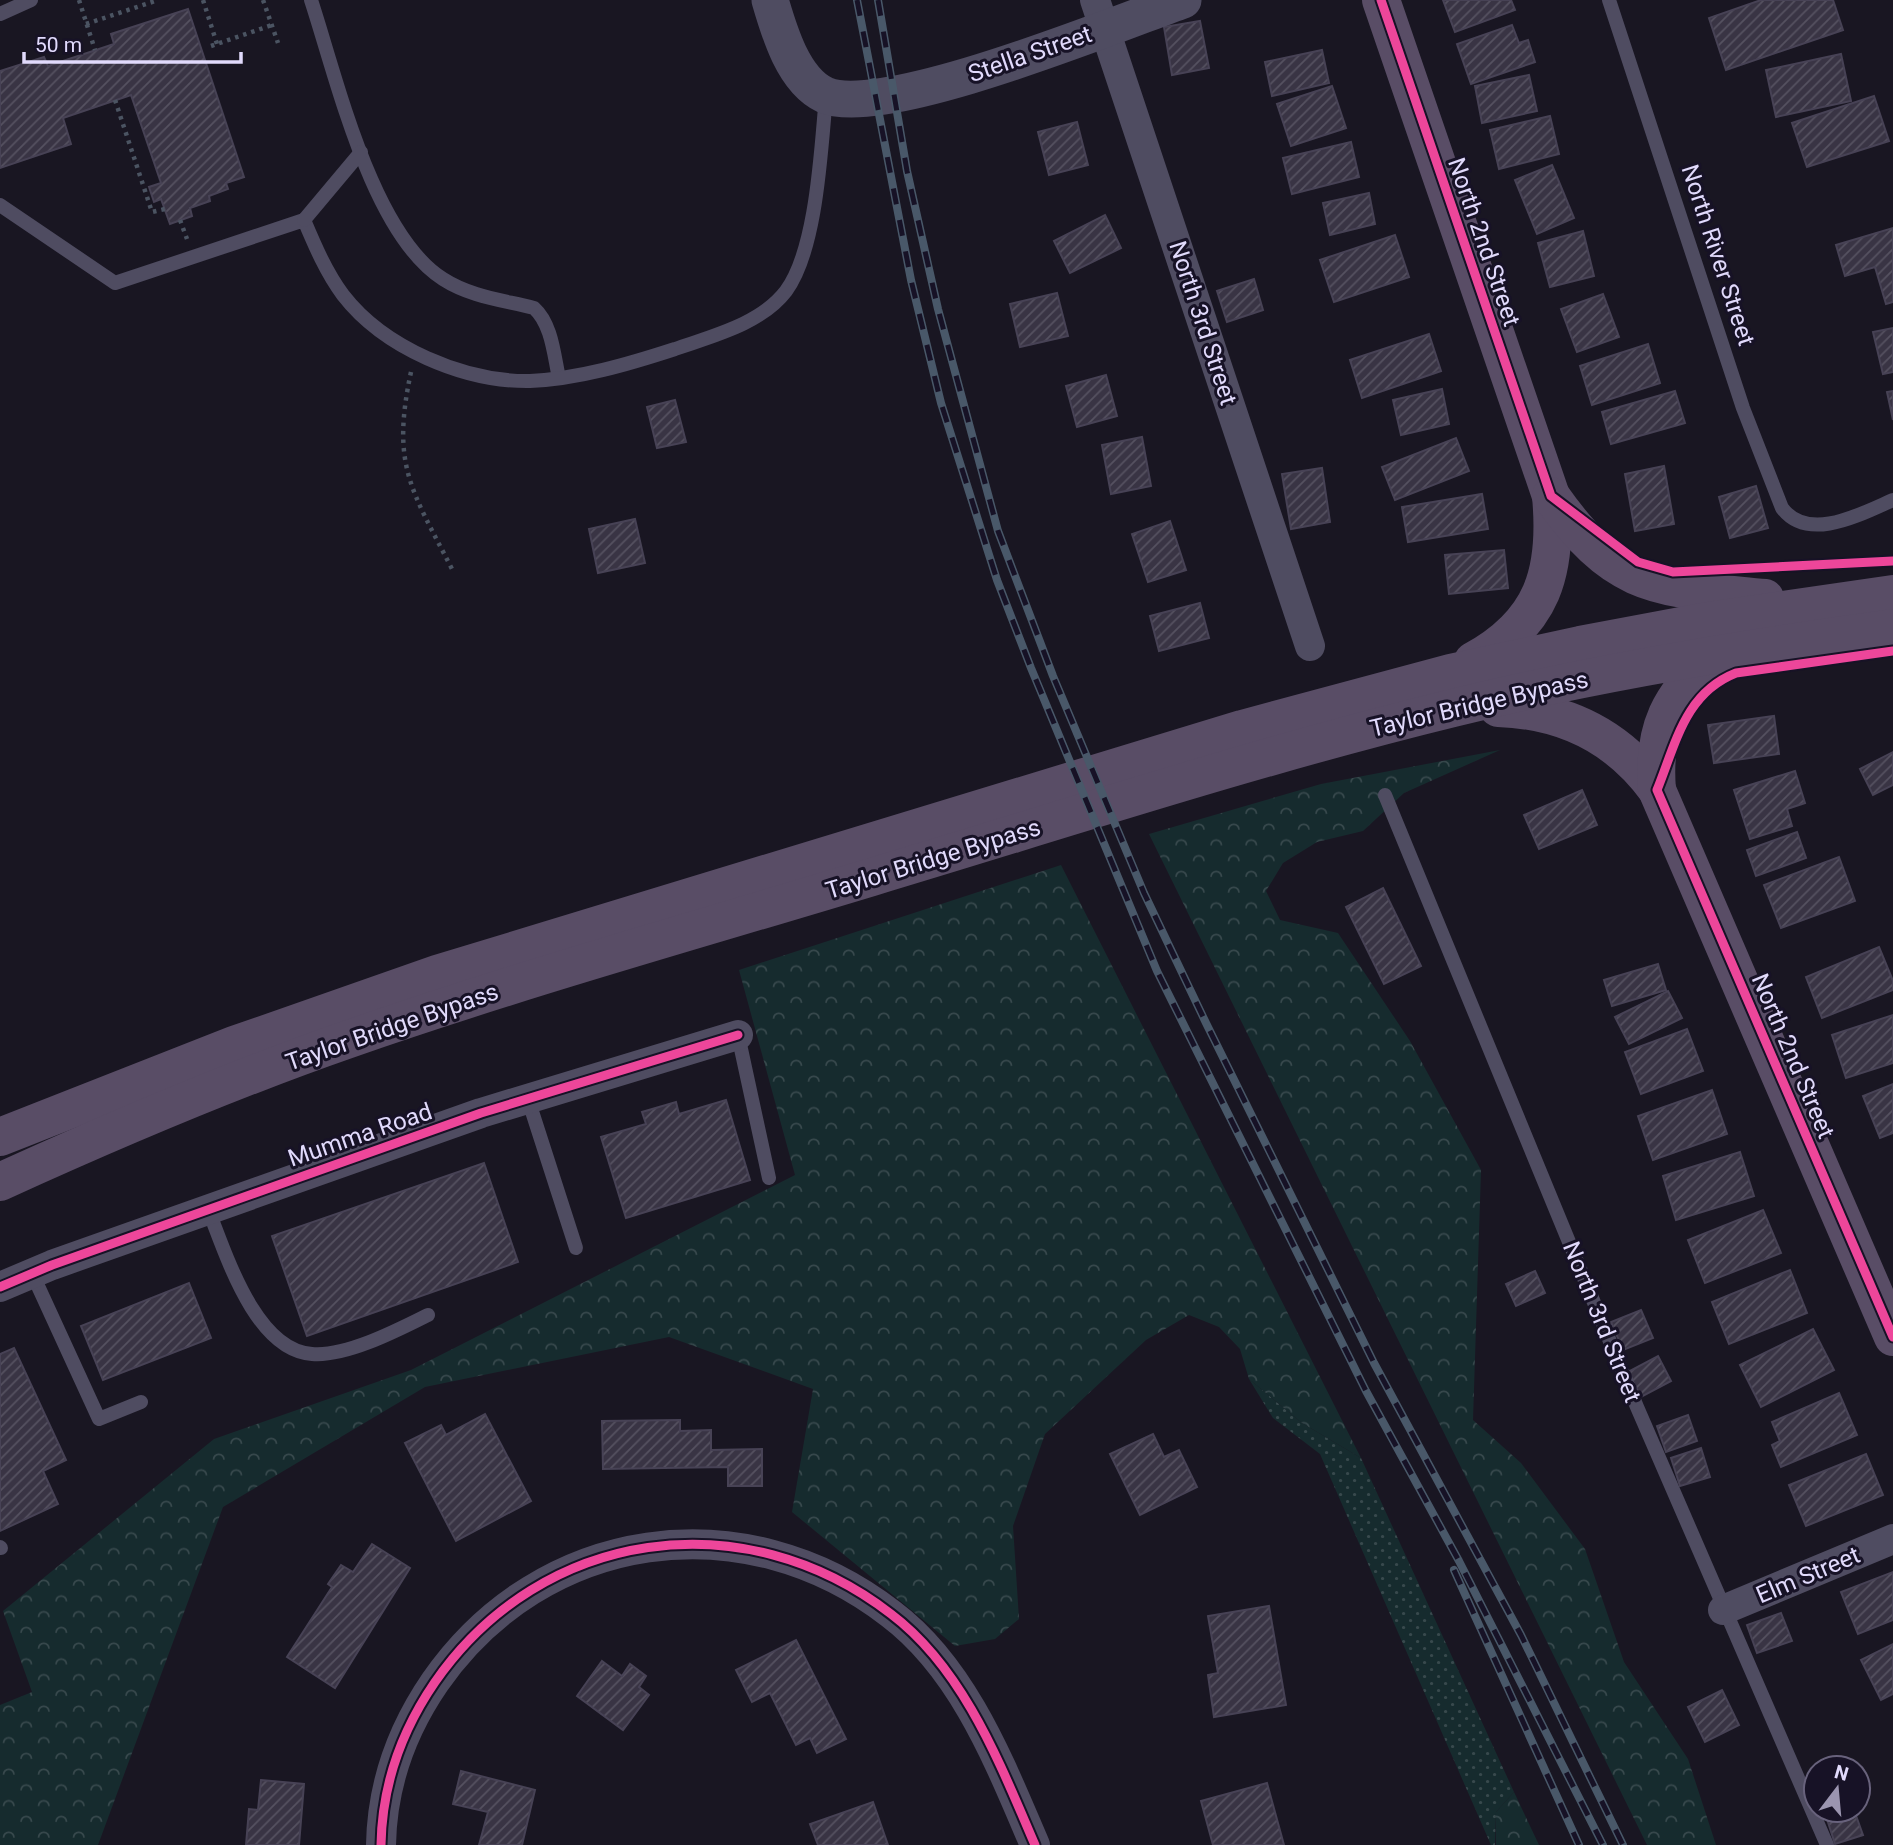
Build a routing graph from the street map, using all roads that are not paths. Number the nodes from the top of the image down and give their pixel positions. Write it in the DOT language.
graph roads {
  1 [pos="32,0"];
  2 [pos="311,0"];
  3 [pos="770,0"];
  4 [pos="1183,0"];
  5 [pos="1381,0"];
  6 [pos="1609,0"];
  7 [pos="0,14"];
  8 [pos="1100,14"];
  9 [pos="826,95"];
  10 [pos="361,152"];
  11 [pos="0,205"];
  12 [pos="304,220"];
  13 [pos="559,378"];
  14 [pos="1552,496"];
  15 [pos="1893,500"];
  16 [pos="1893,594"];
  17 [pos="1815,604"];
  18 [pos="1893,628"];
  19 [pos="1310,646"];
  20 [pos="1714,655"];
  21 [pos="1454,690"];
  22 [pos="1657,790"];
  23 [pos="1385,795"];
  24 [pos="738,1035"];
  25 [pos="528,1099"];
  26 [pos="0,1137"];
  27 [pos="769,1178"];
  28 [pos="0,1182"];
  29 [pos="208,1209"];
  30 [pos="576,1248"];
  31 [pos="32,1273"];
  32 [pos="0,1287"];
  33 [pos="428,1315"];
  34 [pos="1893,1337"];
  35 [pos="141,1402"];
  36 [pos="1893,1539"];
  37 [pos="1723,1610"];
  38 [pos="381,1845"];
  39 [pos="1035,1845"];
  40 [pos="1827,1845"];
  1 -- 7 [label="lane"];
  2 -- 10 [label="lane"];
  3 -- 9 [label="street"];
  4 -- 8 [label="street, Stella Street"];
  5 -- 14 [label="main road, North 2nd Street"];
  6 -- 15 [label="lane, North River Street"];
  8 -- 9 [label="street, Stella Street"];
  8 -- 19 [label="street, North 3rd Street"];
  9 -- 13 [label="lane"];
  10 -- 12 [label="lane"];
  10 -- 13 [label="lane"];
  11 -- 12 [label="lane"];
  12 -- 13 [label="lane"];
  14 -- 17 [label="main road"];
  14 -- 21 [label="main road"];
  16 -- 17 [label="main road, Taylor Bridge Bypass"];
  17 -- 21 [label="main road, Taylor Bridge Bypass"];
  18 -- 20 [label="main road, Taylor Bridge Bypass"];
  20 -- 21 [label="main road, Taylor Bridge Bypass"];
  20 -- 22 [label="main road"];
  21 -- 22 [label="main road"];
  21 -- 26 [label="main road, Taylor Bridge Bypass"];
  21 -- 28 [label="main road, Taylor Bridge Bypass"];
  22 -- 34 [label="main road, North 2nd Street"];
  23 -- 37 [label="lane, North 3rd Street"];
  24 -- 25 [label="street, Mumma Road"];
  24 -- 27 [label="lane"];
  25 -- 29 [label="street, Mumma Road"];
  25 -- 30 [label="lane"];
  29 -- 31 [label="street, Mumma Road"];
  29 -- 33 [label="lane"];
  31 -- 32 [label="street, Mumma Road"];
  31 -- 35 [label="lane"];
  36 -- 37 [label="street, Elm Street"];
  37 -- 40 [label="lane, North 3rd Street"];
  38 -- 39 [label="street"];
}
